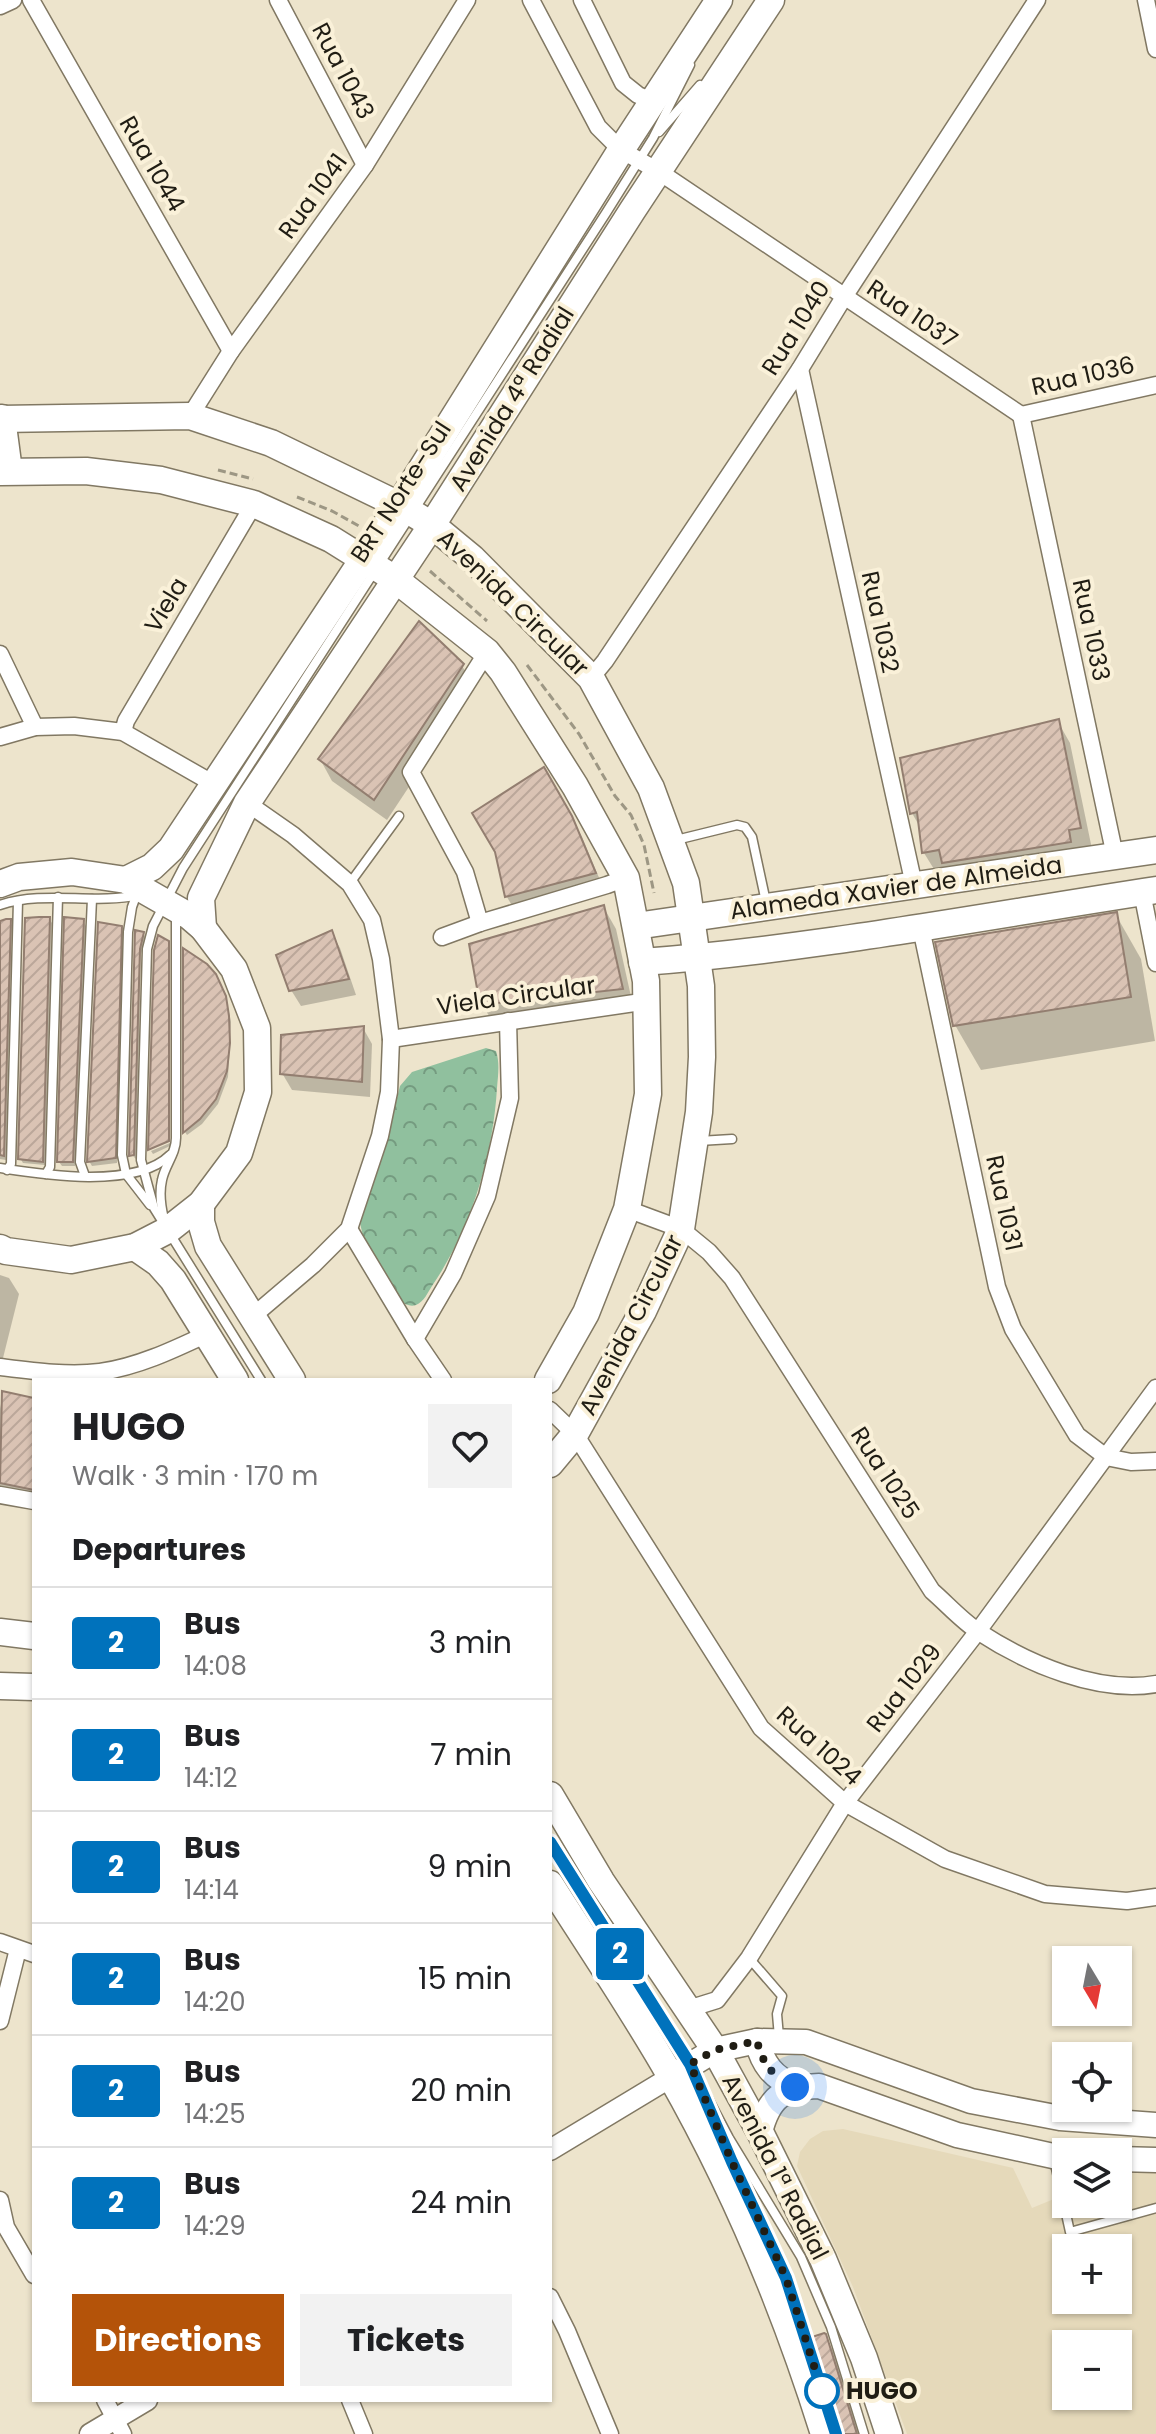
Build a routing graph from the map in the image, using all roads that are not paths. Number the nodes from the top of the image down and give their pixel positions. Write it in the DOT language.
graph roads {
  1 [pos="13,0"];
  2 [pos="31,0"];
  3 [pos="278,0"];
  4 [pos="467,0"];
  5 [pos="531,0"];
  6 [pos="582,0"];
  7 [pos="719,0"];
  8 [pos="731,0"];
  9 [pos="761,0"];
  10 [pos="771,0"];
  11 [pos="1037,0"];
  12 [pos="1146,0"];
  13 [pos="0,6"];
  14 [pos="706,39"];
  15 [pos="1156,49"];
  16 [pos="697,52"];
  17 [pos="713,69"];
  18 [pos="705,80"];
  19 [pos="652,101"];
  20 [pos="653,138"];
  21 [pos="639,161"];
  22 [pos="365,165"];
  23 [pos="844,297"];
  24 [pos="231,351"];
  25 [pos="800,369"];
  26 [pos="1156,385"];
  27 [pos="1021,415"];
  28 [pos="190,416"];
  29 [pos="1,418"];
  30 [pos="4,472"];
  31 [pos="254,504"];
  32 [pos="414,514"];
  33 [pos="378,567"];
  34 [pos="487,652"];
  35 [pos="0,654"];
  36 [pos="591,678"];
  37 [pos="35,727"];
  38 [pos="123,732"];
  39 [pos="0,737"];
  40 [pos="214,784"];
  41 [pos="247,803"];
  42 [pos="399,816"];
  43 [pos="671,841"];
  44 [pos="1156,850"];
  45 [pos="1115,856"];
  46 [pos="183,868"];
  47 [pos="626,878"];
  48 [pos="9,882"];
  49 [pos="350,884"];
  50 [pos="914,885"];
  51 [pos="1149,891"];
  52 [pos="150,895"];
  53 [pos="58,897"];
  54 [pos="92,899"];
  55 [pos="0,905"];
  56 [pos="767,908"];
  57 [pos="690,919"];
  58 [pos="480,923"];
  59 [pos="636,926"];
  60 [pos="203,928"];
  61 [pos="921,928"];
  62 [pos="442,937"];
  63 [pos="697,958"];
  64 [pos="642,962"];
  65 [pos="1156,963"];
  66 [pos="648,1001"];
  67 [pos="508,1021"];
  68 [pos="391,1039"];
  69 [pos="732,1139"];
  70 [pos="694,1141"];
  71 [pos="176,1149"];
  72 [pos="4,1169"];
  73 [pos="143,1171"];
  74 [pos="46,1174"];
  75 [pos="121,1175"];
  76 [pos="85,1176"];
  77 [pos="201,1204"];
  78 [pos="627,1209"];
  79 [pos="161,1219"];
  80 [pos="349,1229"];
  81 [pos="681,1229"];
  82 [pos="135,1247"];
  83 [pos="0,1248"];
  84 [pos="253,1316"];
  85 [pos="207,1334"];
  86 [pos="415,1339"];
  87 [pos="0,1367"];
  88 [pos="103,1376"];
  89 [pos="234,1378"];
  90 [pos="260,1378"];
  91 [pos="291,1378"];
  92 [pos="442,1378"];
  93 [pos="549,1378"];
  94 [pos="1156,1388"];
  95 [pos="552,1412"];
  96 [pos="575,1434"];
  97 [pos="1106,1457"];
  98 [pos="1156,1461"];
  99 [pos="552,1462"];
  100 [pos="0,1495"];
  101 [pos="32,1501"];
  102 [pos="978,1631"];
  103 [pos="0,1632"];
  104 [pos="32,1636"];
  105 [pos="1156,1684"];
  106 [pos="0,1686"];
  107 [pos="32,1687"];
  108 [pos="552,1798"];
  109 [pos="845,1803"];
  110 [pos="552,1846"];
  111 [pos="552,1887"];
  112 [pos="1156,1897"];
  113 [pos="0,1942"];
  114 [pos="26,1951"];
  115 [pos="749,1958"];
  116 [pos="688,2009"];
  117 [pos="0,2021"];
  118 [pos="768,2042"];
  119 [pos="715,2050"];
  120 [pos="680,2071"];
  121 [pos="795,2087"];
  122 [pos="1151,2125"];
  123 [pos="760,2132"];
  124 [pos="1058,2138"];
  125 [pos="552,2149"];
  126 [pos="1052,2155"];
  127 [pos="1132,2159"];
  128 [pos="1156,2160"];
  129 [pos="0,2200"];
  130 [pos="1156,2208"];
  131 [pos="1132,2215"];
  132 [pos="1066,2218"];
  133 [pos="1120,2218"];
  134 [pos="32,2272"];
  135 [pos="552,2301"];
  136 [pos="808,2348"];
  137 [pos="106,2402"];
  138 [pos="145,2402"];
  139 [pos="351,2402"];
  140 [pos="120,2427"];
  141 [pos="90,2434"];
  142 [pos="364,2434"];
  143 [pos="610,2434"];
  144 [pos="824,2434"];
  145 [pos="864,2434"];
  146 [pos="889,2434"];
  1 -- 13 [label="street"];
  2 -- 24 [label="street, Rua 1044"];
  3 -- 22 [label="street, Rua 1043"];
  4 -- 22 [label="street, Rua 1041"];
  5 -- 21 [label="street, Rua 1037"];
  6 -- 19 [label="street"];
  7 -- 19 [label="main road, Avenida 4ª Radial"];
  8 -- 14 [label="lane"];
  9 -- 17 [label="lane"];
  10 -- 21 [label="main road, Avenida 4ª Radial"];
  11 -- 23 [label="street, Rua 1040"];
  12 -- 15 [label="street"];
  16 -- 20 [label="lane"];
  18 -- 20 [label="lane"];
  19 -- 21 [label="main road, Avenida 4ª Radial"];
  20 -- 21 [label="lane"];
  21 -- 23 [label="street, Rua 1037"];
  21 -- 32 [label="main road, Avenida 4ª Radial"];
  21 -- 32 [label="main road, Avenida 4ª Radial"];
  22 -- 24 [label="street, Rua 1041"];
  23 -- 25 [label="street, Rua 1040"];
  23 -- 27 [label="street, Rua 1037"];
  24 -- 28 [label="street, Rua 1041"];
  25 -- 36 [label="street, Rua 1040"];
  25 -- 50 [label="street, Rua 1032"];
  26 -- 27 [label="street, Rua 1036"];
  27 -- 45 [label="street, Rua 1033"];
  28 -- 29 [label="main road, Avenida Circular"];
  28 -- 32 [label="main road, Avenida Circular"];
  29 -- 30 [label="main road"];
  30 -- 31 [label="main road, Avenida Circular"];
  31 -- 33 [label="main road, Avenida Circular"];
  31 -- 38 [label="street, Viela"];
  32 -- 33 [label="main road, Avenida 4ª Radial"];
  32 -- 33 [label="main road, Avenida 4ª Radial"];
  32 -- 36 [label="main road, Avenida Circular"];
  33 -- 34 [label="main road, Avenida Circular"];
  33 -- 40 [label="main road, Avenida 4ª Radial"];
  33 -- 41 [label="main road, Avenida 4ª Radial"];
  33 -- 46 [label="lane, BRT Norte-Sul"];
  34 -- 47 [label="main road, Avenida Circular"];
  34 -- 58 [label="street"];
  35 -- 37 [label="street"];
  36 -- 43 [label="main road, Avenida Circular"];
  37 -- 38 [label="street"];
  37 -- 39 [label="street"];
  38 -- 40 [label="street"];
  40 -- 52 [label="main road, Avenida 4ª Radial"];
  41 -- 49 [label="street"];
  41 -- 60 [label="main road, Avenida 4ª Radial"];
  42 -- 49 [label="lane"];
  43 -- 56 [label="lane"];
  43 -- 57 [label="main road, Avenida Circular"];
  44 -- 45 [label="main road, Alameda Xavier de Almeida"];
  45 -- 50 [label="main road, Alameda Xavier de Almeida"];
  46 -- 52 [label="lane"];
  46 -- 52 [label="lane"];
  47 -- 58 [label="street"];
  47 -- 59 [label="main road, Avenida Circular"];
  48 -- 52 [label="main road"];
  48 -- 53 [label="lane"];
  48 -- 55 [label="lane"];
  48 -- 72 [label="lane"];
  49 -- 68 [label="street"];
  50 -- 56 [label="main road, Alameda Xavier de Almeida"];
  51 -- 61 [label="main road, Alameda Xavier de Almeida"];
  51 -- 65 [label="street"];
  52 -- 54 [label="lane"];
  52 -- 60 [label="main road"];
  52 -- 71 [label="lane"];
  52 -- 73 [label="lane"];
  52 -- 75 [label="lane"];
  53 -- 54 [label="lane"];
  53 -- 74 [label="lane"];
  54 -- 76 [label="lane"];
  56 -- 57 [label="main road, Alameda Xavier de Almeida"];
  57 -- 59 [label="main road, Alameda Xavier de Almeida"];
  57 -- 63 [label="main road, Avenida Circular"];
  58 -- 62 [label="street"];
  59 -- 64 [label="main road, Avenida Circular"];
  60 -- 77 [label="main road"];
  61 -- 63 [label="main road, Alameda Xavier de Almeida"];
  61 -- 97 [label="street, Rua 1031"];
  63 -- 64 [label="main road, Alameda Xavier de Almeida"];
  63 -- 70 [label="main road, Avenida Circular"];
  64 -- 66 [label="main road, Avenida Circular"];
  66 -- 67 [label="street, Viela Circular"];
  66 -- 78 [label="main road, Avenida Circular"];
  67 -- 68 [label="street, Viela Circular"];
  67 -- 86 [label="street"];
  68 -- 80 [label="street"];
  69 -- 70 [label="lane"];
  70 -- 81 [label="main road, Avenida Circular"];
  71 -- 73 [label="lane"];
  71 -- 79 [label="lane"];
  72 -- 74 [label="lane"];
  73 -- 75 [label="lane"];
  73 -- 79 [label="lane"];
  74 -- 76 [label="lane"];
  75 -- 76 [label="lane"];
  75 -- 79 [label="lane"];
  77 -- 79 [label="main road"];
  77 -- 84 [label="main road"];
  78 -- 81 [label="street, Rua 1025"];
  78 -- 93 [label="main road, Avenida Circular"];
  79 -- 82 [label="main road"];
  79 -- 90 [label="lane"];
  80 -- 84 [label="street"];
  80 -- 86 [label="street"];
  81 -- 96 [label="main road, Avenida Circular"];
  81 -- 102 [label="street, Rua 1025"];
  82 -- 83 [label="main road"];
  82 -- 85 [label="main road"];
  84 -- 91 [label="main road"];
  85 -- 88 [label="street"];
  85 -- 89 [label="main road"];
  86 -- 92 [label="street"];
  87 -- 88 [label="street"];
  94 -- 97 [label="street, Rua 1029"];
  95 -- 96 [label="street, Rua 1024"];
  96 -- 99 [label="main road, Avenida Circular"];
  96 -- 109 [label="street, Rua 1024"];
  97 -- 98 [label="street"];
  97 -- 102 [label="street, Rua 1029"];
  100 -- 101 [label="street"];
  102 -- 105 [label="street, Rua 1025"];
  102 -- 109 [label="street, Rua 1029"];
  103 -- 104 [label="main road"];
  106 -- 107 [label="main road"];
  108 -- 116 [label="main road, Avenida 1ª Radial"];
  109 -- 112 [label="street, Rua 1024"];
  109 -- 115 [label="street, Rua 1029"];
  110 -- 120 [label="lane"];
  111 -- 120 [label="main road"];
  113 -- 114 [label="street"];
  114 -- 117 [label="street"];
  115 -- 116 [label="street, Rua 1029"];
  115 -- 118 [label="lane"];
  116 -- 119 [label="main road, Avenida 1ª Radial"];
  118 -- 119 [label="main road"];
  118 -- 121 [label="main road"];
  118 -- 122 [label="main road"];
  119 -- 120 [label="main road"];
  119 -- 123 [label="main road, Avenida 1ª Radial"];
  120 -- 125 [label="street"];
  120 -- 136 [label="lane"];
  120 -- 144 [label="main road"];
  120 -- 145 [label="lane"];
  121 -- 123 [label="main road"];
  121 -- 126 [label="main road"];
  122 -- 124 [label="main road"];
  123 -- 146 [label="main road, Avenida 1ª Radial"];
  127 -- 128 [label="main road"];
  129 -- 134 [label="street"];
  130 -- 131 [label="lane"];
  132 -- 133 [label="lane"];
  135 -- 143 [label="street"];
  137 -- 140 [label="street"];
  138 -- 140 [label="street"];
  139 -- 142 [label="street"];
  140 -- 141 [label="street"];
}
